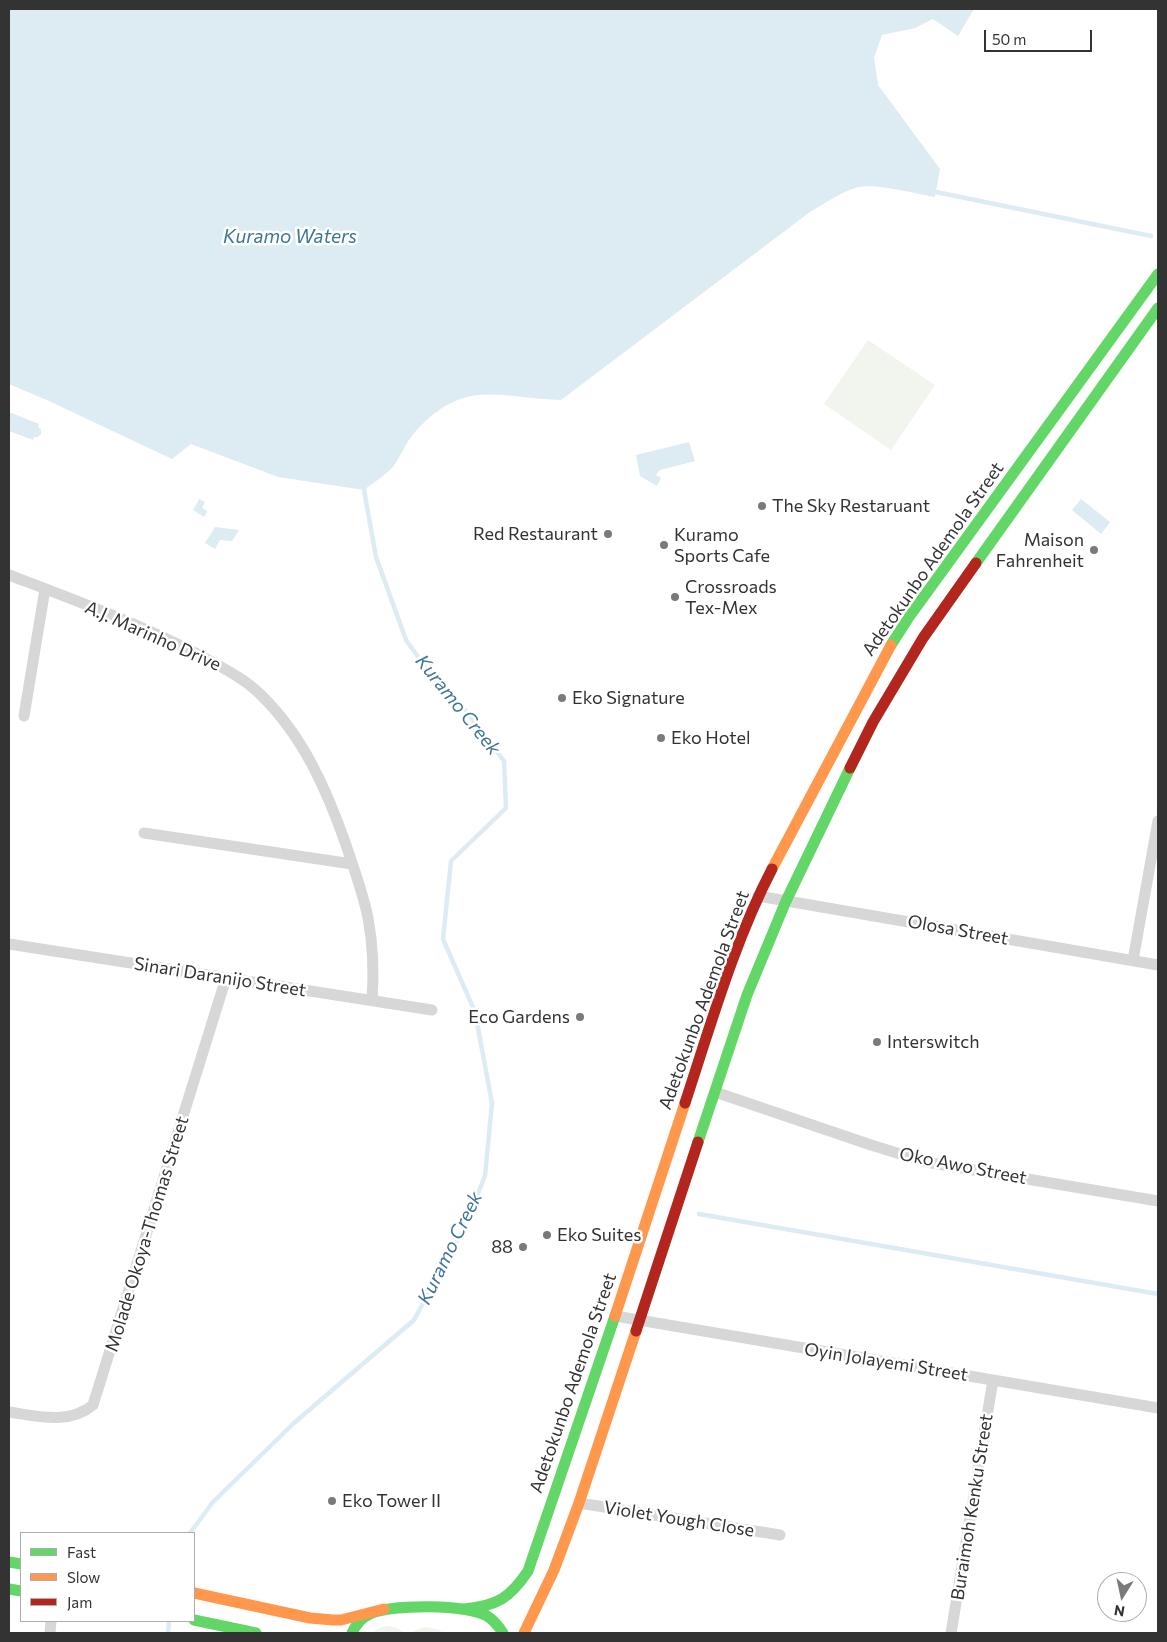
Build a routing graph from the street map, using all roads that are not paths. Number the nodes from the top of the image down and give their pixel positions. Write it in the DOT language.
graph roads {
  1 [pos="1158,274"];
  2 [pos="1158,308"];
  3 [pos="9,575"];
  4 [pos="45,589"];
  5 [pos="24,716"];
  6 [pos="1158,821"];
  7 [pos="144,833"];
  8 [pos="352,864"];
  9 [pos="758,896"];
  10 [pos="786,901"];
  11 [pos="9,944"];
  12 [pos="1133,960"];
  13 [pos="1158,965"];
  14 [pos="226,978"];
  15 [pos="372,1000"];
  16 [pos="432,1010"];
  17 [pos="715,1092"];
  18 [pos="1158,1202"];
  19 [pos="615,1316"];
  20 [pos="640,1321"];
  21 [pos="993,1380"];
  22 [pos="1158,1408"];
  23 [pos="9,1412"];
  24 [pos="579,1504"];
  25 [pos="780,1536"];
  26 [pos="198,1594"];
  27 [pos="384,1609"];
  28 [pos="464,1609"];
  29 [pos="196,1620"];
  30 [pos="256,1633"];
  31 [pos="352,1633"];
  32 [pos="503,1633"];
  33 [pos="524,1633"];
  34 [pos="951,1633"];
  1 -- 9 [label="main road, Adetokunbo Ademola Street"];
  2 -- 10 [label="main road, Adetokunbo Ademola Street"];
  3 -- 4 [label="street, A.J. Marinho Drive"];
  4 -- 5 [label="street"];
  4 -- 8 [label="street, A.J. Marinho Drive"];
  6 -- 12 [label="street"];
  7 -- 8 [label="street"];
  8 -- 15 [label="street, A.J. Marinho Drive"];
  9 -- 10 [label="street, Olosa Street"];
  9 -- 19 [label="main road, Adetokunbo Ademola Street"];
  10 -- 12 [label="street, Olosa Street"];
  10 -- 17 [label="main road, Adetokunbo Ademola Street"];
  11 -- 14 [label="street, Sinari Daranijo Street"];
  12 -- 13 [label="street, Olosa Street"];
  14 -- 15 [label="street, Sinari Daranijo Street"];
  14 -- 23 [label="street, Molade Okoya-Thomas Street"];
  15 -- 16 [label="street, Sinari Daranijo Street"];
  17 -- 18 [label="street, Oko Awo Street"];
  17 -- 20 [label="main road, Adetokunbo Ademola Street"];
  19 -- 20 [label="street, Oyin Jolayemi Street"];
  19 -- 28 [label="main road, Adetokunbo Ademola Street"];
  20 -- 21 [label="street, Oyin Jolayemi Street"];
  20 -- 24 [label="main road, Adetokunbo Ademola Street"];
  21 -- 22 [label="street, Oyin Jolayemi Street"];
  21 -- 34 [label="street, Buraimoh Kenku Street"];
  24 -- 25 [label="street, Violet Yough Close"];
  24 -- 33 [label="main road, Adetokunbo Ademola Street"];
  26 -- 27 [label="main road"];
  27 -- 28 [label="main road"];
  27 -- 31 [label="main road"];
  28 -- 32 [label="main road"];
  29 -- 30 [label="main road"];
}
